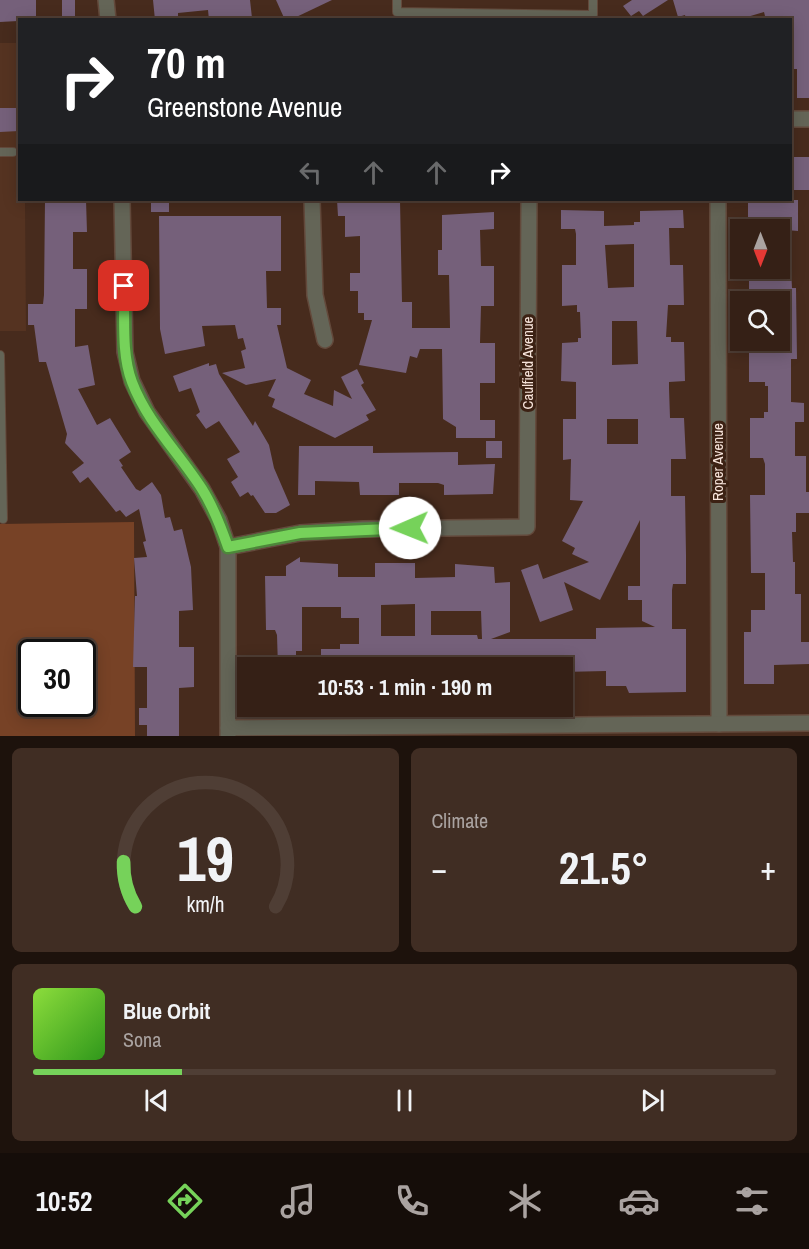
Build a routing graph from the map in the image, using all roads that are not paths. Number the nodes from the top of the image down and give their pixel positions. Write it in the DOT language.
graph roads {
  1 [pos="106,0"];
  2 [pos="397,0"];
  3 [pos="593,0"];
  4 [pos="108,18"];
  5 [pos="809,118"];
  6 [pos="792,119"];
  7 [pos="0,152"];
  8 [pos="13,152"];
  9 [pos="122,201"];
  10 [pos="312,201"];
  11 [pos="529,201"];
  12 [pos="718,201"];
  13 [pos="325,340"];
  14 [pos="0,355"];
  15 [pos="3,519"];
  16 [pos="228,547"];
  17 [pos="809,723"];
  18 [pos="719,724"];
  19 [pos="228,732"];
  1 -- 4 [label="street"];
  2 -- 3 [label="lane"];
  5 -- 6 [label="street"];
  7 -- 8 [label="lane"];
  9 -- 16 [label="street"];
  10 -- 13 [label="street"];
  11 -- 16 [label="street, Caulfield Avenue"];
  12 -- 18 [label="street, Roper Avenue"];
  14 -- 15 [label="lane"];
  16 -- 19 [label="street"];
  17 -- 18 [label="street"];
  18 -- 19 [label="street"];
}
